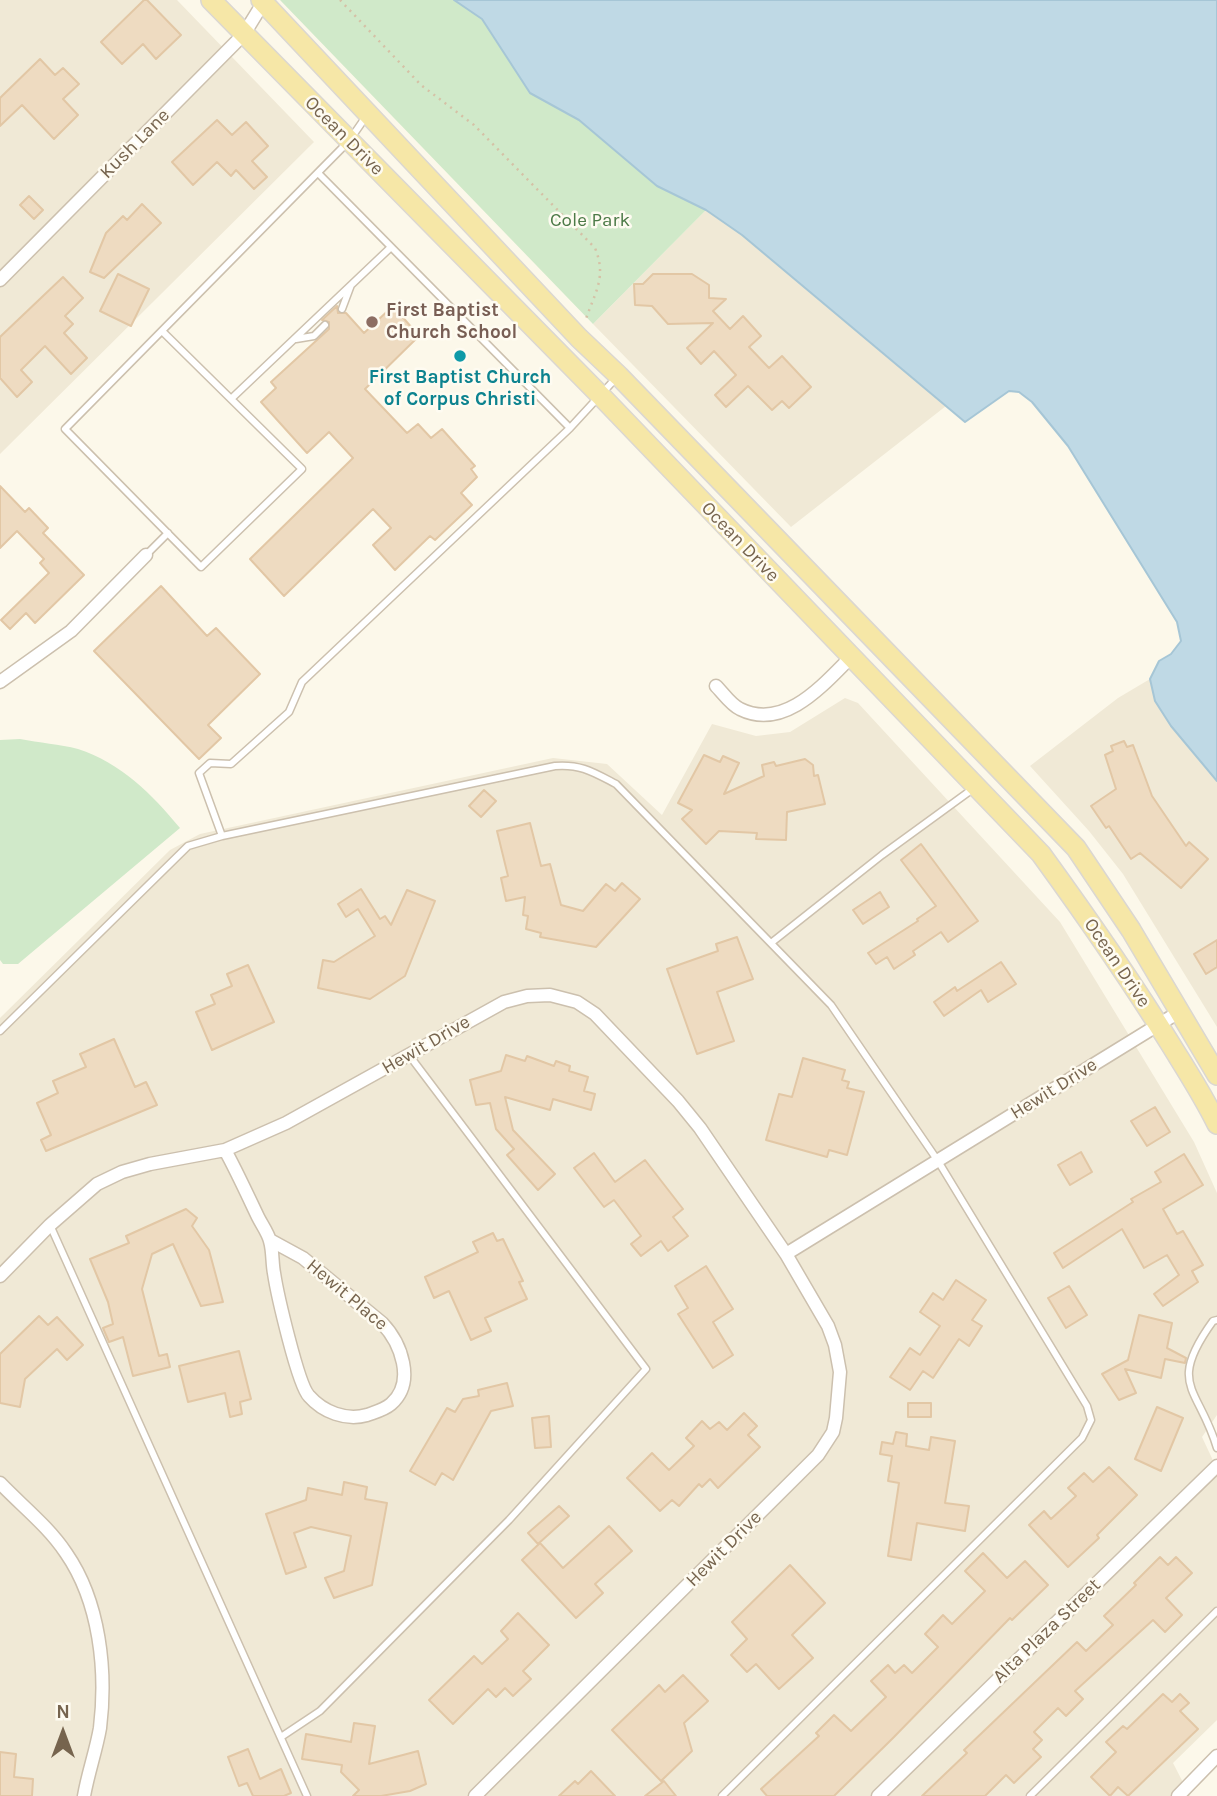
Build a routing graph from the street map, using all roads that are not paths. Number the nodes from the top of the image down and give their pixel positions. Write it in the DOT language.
graph roads {
  1 [pos="211,0"];
  2 [pos="262,2"];
  3 [pos="244,34"];
  4 [pos="369,113"];
  5 [pos="349,141"];
  6 [pos="318,173"];
  7 [pos="390,248"];
  8 [pos="0,280"];
  9 [pos="351,285"];
  10 [pos="342,309"];
  11 [pos="325,325"];
  12 [pos="162,331"];
  13 [pos="294,339"];
  14 [pos="619,376"];
  15 [pos="601,396"];
  16 [pos="231,399"];
  17 [pos="569,428"];
  18 [pos="168,533"];
  19 [pos="146,555"];
  20 [pos="851,657"];
  21 [pos="0,682"];
  22 [pos="716,686"];
  23 [pos="976,786"];
  24 [pos="222,836"];
  25 [pos="771,943"];
  26 [pos="1179,1012"];
  27 [pos="1158,1024"];
  28 [pos="0,1031"];
  29 [pos="409,1055"];
  30 [pos="1217,1075"];
  31 [pos="1217,1124"];
  32 [pos="225,1150"];
  33 [pos="938,1161"];
  34 [pos="50,1225"];
  35 [pos="270,1240"];
  36 [pos="786,1254"];
  37 [pos="0,1276"];
  38 [pos="1217,1320"];
  39 [pos="1217,1448"];
  40 [pos="1217,1466"];
  41 [pos="0,1483"];
  42 [pos="1217,1611"];
  43 [pos="281,1737"];
  44 [pos="1217,1756"];
  45 [pos="84,1796"];
  46 [pos="307,1796"];
  47 [pos="475,1796"];
  48 [pos="722,1796"];
  49 [pos="878,1796"];
  50 [pos="1030,1796"];
  51 [pos="1178,1796"];
  1 -- 3 [label="main road, Ocean Drive"];
  2 -- 3 [label="street, Kush Lane"];
  2 -- 4 [label="main road, Ocean Drive"];
  3 -- 5 [label="main road, Ocean Drive"];
  3 -- 8 [label="street, Kush Lane"];
  4 -- 5 [label="lane"];
  4 -- 14 [label="main road, Ocean Drive"];
  5 -- 6 [label="lane"];
  5 -- 15 [label="main road, Ocean Drive"];
  6 -- 7 [label="lane"];
  6 -- 12 [label="lane"];
  7 -- 9 [label="lane"];
  7 -- 17 [label="lane"];
  9 -- 10 [label="lane"];
  9 -- 13 [label="lane"];
  11 -- 13 [label="lane"];
  12 -- 16 [label="lane"];
  12 -- 18 [label="lane"];
  13 -- 16 [label="lane"];
  14 -- 15 [label="lane"];
  14 -- 26 [label="main road, Ocean Drive"];
  15 -- 17 [label="lane"];
  15 -- 20 [label="main road, Ocean Drive"];
  16 -- 18 [label="lane"];
  17 -- 24 [label="lane"];
  18 -- 19 [label="lane"];
  19 -- 21 [label="street"];
  20 -- 22 [label="street"];
  20 -- 23 [label="main road, Ocean Drive"];
  23 -- 25 [label="lane"];
  23 -- 27 [label="main road, Ocean Drive"];
  24 -- 25 [label="lane"];
  24 -- 28 [label="lane"];
  25 -- 33 [label="lane"];
  26 -- 27 [label="street, Hewit Drive"];
  26 -- 30 [label="main road, Ocean Drive"];
  27 -- 31 [label="main road, Ocean Drive"];
  27 -- 33 [label="street, Hewit Drive"];
  29 -- 32 [label="street, Hewit Drive"];
  29 -- 36 [label="street, Hewit Drive"];
  29 -- 43 [label="lane"];
  32 -- 34 [label="street, Hewit Drive"];
  32 -- 35 [label="street, Hewit Place"];
  33 -- 36 [label="street, Hewit Drive"];
  33 -- 48 [label="lane"];
  34 -- 37 [label="street, Hewit Drive"];
  34 -- 43 [label="lane"];
  35 -- 35 [label="street, Hewit Place"];
  36 -- 47 [label="street, Hewit Drive"];
  38 -- 39 [label="lane"];
  40 -- 49 [label="street, Alta Plaza Street"];
  41 -- 45 [label="street"];
  42 -- 50 [label="lane"];
  43 -- 46 [label="lane"];
  44 -- 51 [label="street"];
}
